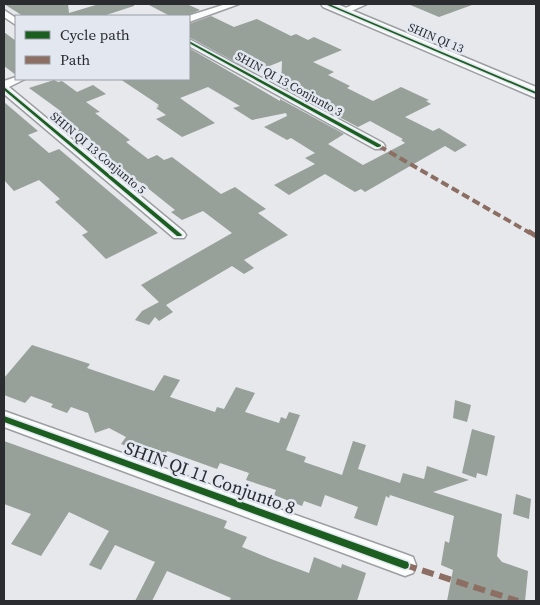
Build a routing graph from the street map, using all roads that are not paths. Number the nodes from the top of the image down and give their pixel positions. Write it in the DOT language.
graph roads {
  1 [pos="211,4"];
  2 [pos="234,4"];
  3 [pos="327,4"];
  4 [pos="362,4"];
  5 [pos="220,8"];
  6 [pos="344,11"];
  7 [pos="4,13"];
  8 [pos="190,19"];
  9 [pos="15,21"];
  10 [pos="190,43"];
  11 [pos="18,80"];
  12 [pos="4,86"];
  13 [pos="536,93"];
  14 [pos="379,146"];
  15 [pos="179,235"];
  16 [pos="4,419"];
  17 [pos="405,565"];
  1 -- 5 [label="street"];
  2 -- 5 [label="street"];
  3 -- 6 [label="street, SHIN QI 13"];
  4 -- 6 [label="street"];
  5 -- 8 [label="street"];
  6 -- 13 [label="street, SHIN QI 13"];
  7 -- 9 [label="street"];
  10 -- 14 [label="street, SHIN QI 13 Conjunto 3"];
  11 -- 12 [label="street"];
  12 -- 15 [label="street, SHIN QI 13 Conjunto 5"];
  16 -- 17 [label="street, SHIN QI 11 Conjunto 8"];
}
